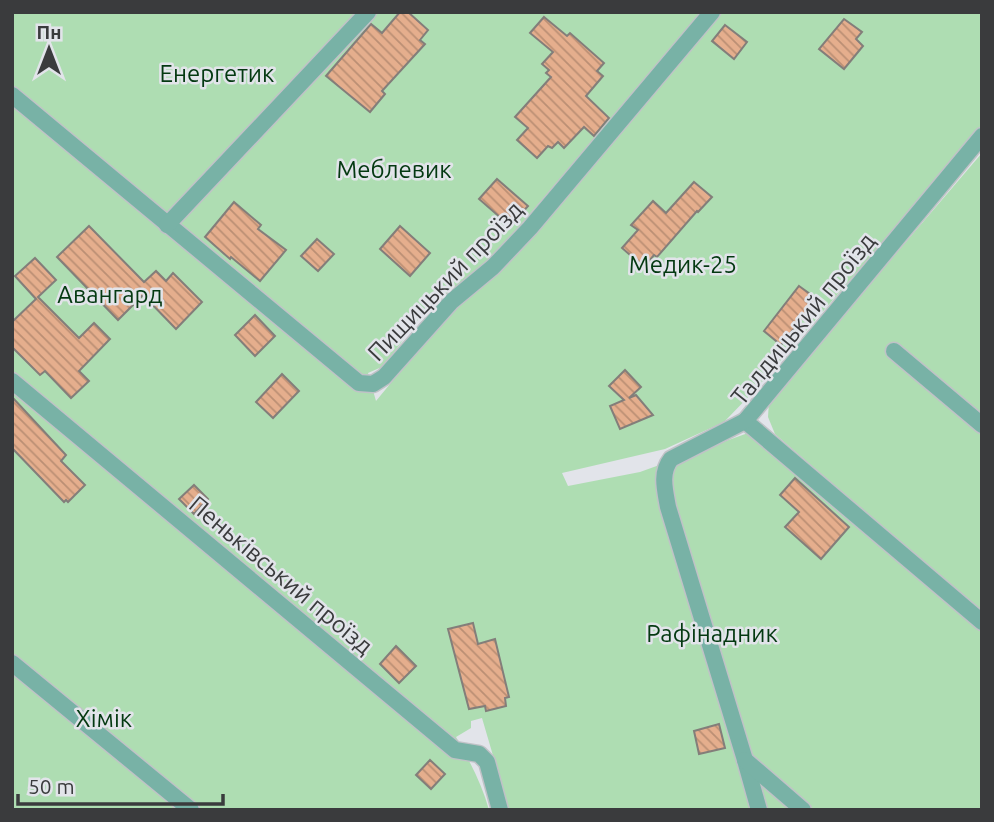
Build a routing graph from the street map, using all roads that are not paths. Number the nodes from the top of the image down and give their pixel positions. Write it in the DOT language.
graph roads {
  1 [pos="368,12"];
  2 [pos="712,12"];
  3 [pos="12,95"];
  4 [pos="982,136"];
  5 [pos="167,225"];
  6 [pos="894,351"];
  7 [pos="12,381"];
  8 [pos="745,421"];
  9 [pos="982,425"];
  10 [pos="982,622"];
  11 [pos="12,663"];
  12 [pos="745,760"];
  13 [pos="191,810"];
  14 [pos="500,810"];
  15 [pos="759,810"];
  16 [pos="803,810"];
  1 -- 5 [label="lane"];
  2 -- 5 [label="lane, Пищицький проїзд"];
  3 -- 5 [label="lane, Пищицький проїзд"];
  4 -- 8 [label="lane, Талдицький проїзд"];
  6 -- 9 [label="lane"];
  7 -- 14 [label="lane, Пеньківський проїзд"];
  8 -- 10 [label="lane, Талдицький проїзд"];
  8 -- 12 [label="lane"];
  11 -- 13 [label="lane"];
  12 -- 15 [label="lane"];
  12 -- 16 [label="lane"];
}
